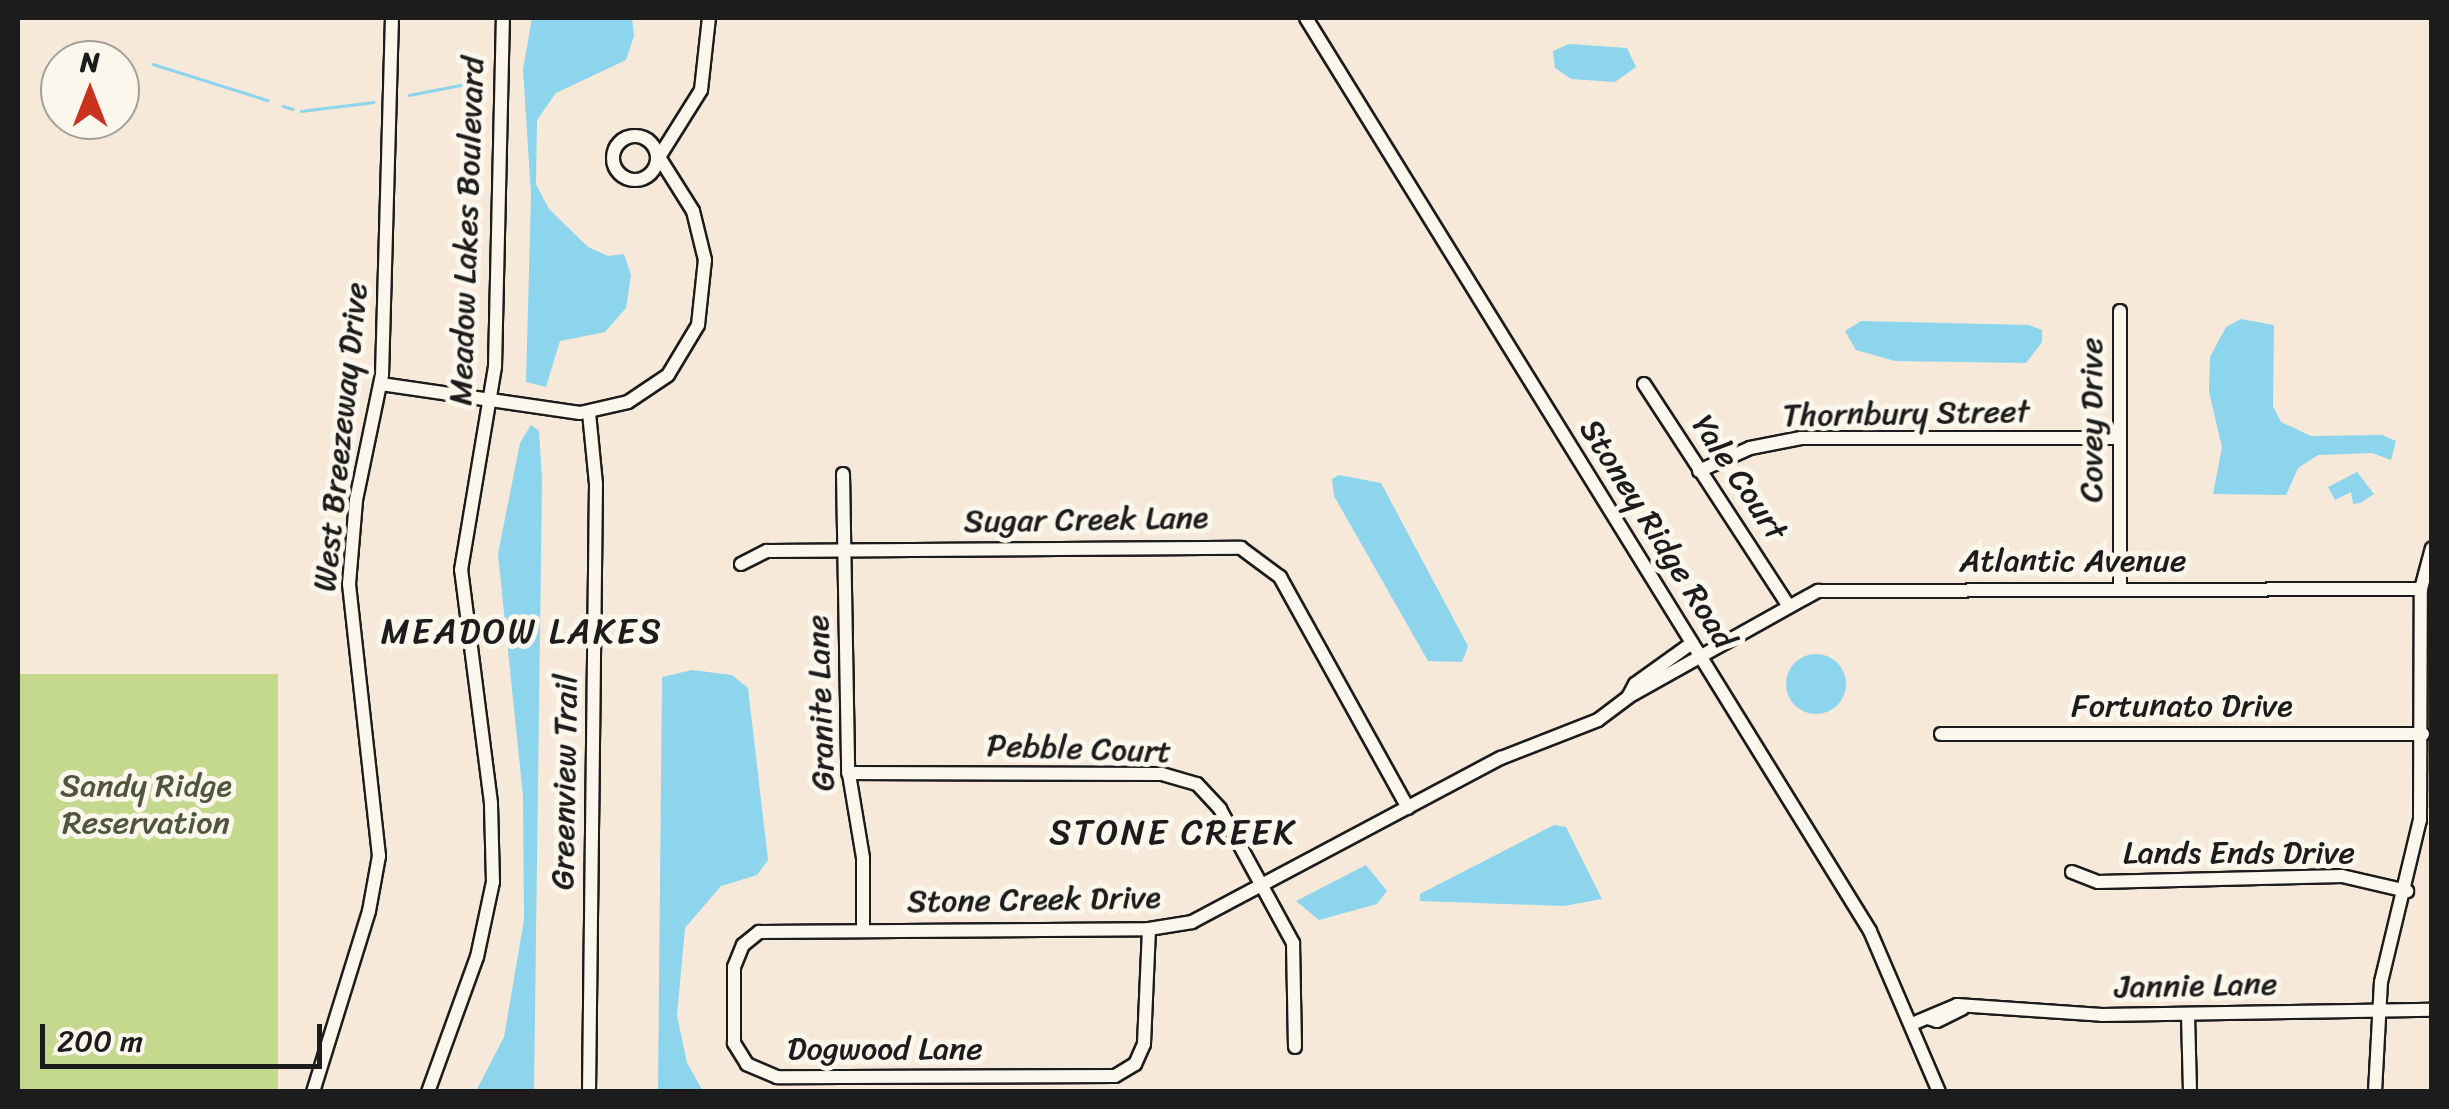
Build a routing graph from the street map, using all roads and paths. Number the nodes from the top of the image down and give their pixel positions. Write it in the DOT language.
graph roads {
  1 [pos="392,18"];
  2 [pos="502,18"];
  3 [pos="708,18"];
  4 [pos="1306,18"];
  5 [pos="2120,311"];
  6 [pos="381,384"];
  7 [pos="1644,384"];
  8 [pos="491,401"];
  9 [pos="590,413"];
  10 [pos="2120,438"];
  11 [pos="1699,471"];
  12 [pos="844,474"];
  13 [pos="2432,548"];
  14 [pos="845,550"];
  15 [pos="741,564"];
  16 [pos="2120,588"];
  17 [pos="2421,589"];
  18 [pos="1787,604"];
  19 [pos="1692,643"];
  20 [pos="1701,657"];
  21 [pos="1628,696"];
  22 [pos="1941,734"];
  23 [pos="2422,734"];
  24 [pos="848,773"];
  25 [pos="1408,808"];
  26 [pos="2072,872"];
  27 [pos="1262,888"];
  28 [pos="2407,891"];
  29 [pos="863,929"];
  30 [pos="1149,929"];
  31 [pos="2432,1010"];
  32 [pos="2378,1011"];
  33 [pos="2188,1015"];
  34 [pos="1912,1024"];
  35 [pos="1295,1047"];
  36 [pos="313,1092"];
  37 [pos="428,1092"];
  38 [pos="589,1092"];
  39 [pos="1939,1092"];
  40 [pos="2190,1092"];
  41 [pos="2375,1092"];
  1 -- 6 [label="street, West Breezeway Drive"];
  2 -- 8 [label="street, Meadow Lakes Boulevard"];
  3 -- 9 [label="street"];
  4 -- 19 [label="street, Stoney Ridge Road"];
  5 -- 10 [label="street, Covey Drive"];
  6 -- 8 [label="street"];
  6 -- 36 [label="street, West Breezeway Drive"];
  7 -- 11 [label="street, Yale Court"];
  8 -- 9 [label="street"];
  8 -- 37 [label="street, Meadow Lakes Boulevard"];
  9 -- 38 [label="street, Greenview Trail"];
  10 -- 11 [label="street, Thornbury Street"];
  10 -- 16 [label="street, Covey Drive"];
  11 -- 18 [label="street, Yale Court"];
  12 -- 14 [label="street, Granite Lane"];
  13 -- 17 [label="street"];
  14 -- 15 [label="street, Sugar Creek Lane"];
  14 -- 24 [label="street, Granite Lane"];
  14 -- 25 [label="street, Sugar Creek Lane"];
  16 -- 17 [label="street, Atlantic Avenue"];
  16 -- 18 [label="street, Atlantic Avenue"];
  17 -- 23 [label="street"];
  18 -- 20 [label="street, Atlantic Avenue"];
  19 -- 20 [label="street, Stoney Ridge Road"];
  19 -- 21 [label="street, Stone Creek Drive"];
  20 -- 21 [label="street, Stone Creek Drive"];
  20 -- 34 [label="street, Stoney Ridge Road"];
  21 -- 25 [label="street, Stone Creek Drive"];
  22 -- 23 [label="street, Fortunato Drive"];
  23 -- 28 [label="street"];
  24 -- 27 [label="street, Pebble Court"];
  24 -- 29 [label="street, Granite Lane"];
  25 -- 27 [label="street, Stone Creek Drive"];
  26 -- 28 [label="street, Lands Ends Drive"];
  27 -- 30 [label="street, Stone Creek Drive"];
  27 -- 35 [label="street, Pebble Court"];
  28 -- 32 [label="street"];
  29 -- 30 [label="street, Stone Creek Drive"];
  29 -- 30 [label="street, Dogwood Lane"];
  31 -- 32 [label="street, Jannie Lane"];
  32 -- 33 [label="street, Jannie Lane"];
  32 -- 41 [label="street"];
  33 -- 34 [label="street, Jannie Lane"];
  33 -- 40 [label="street"];
  34 -- 39 [label="street, Stoney Ridge Road"];
}
